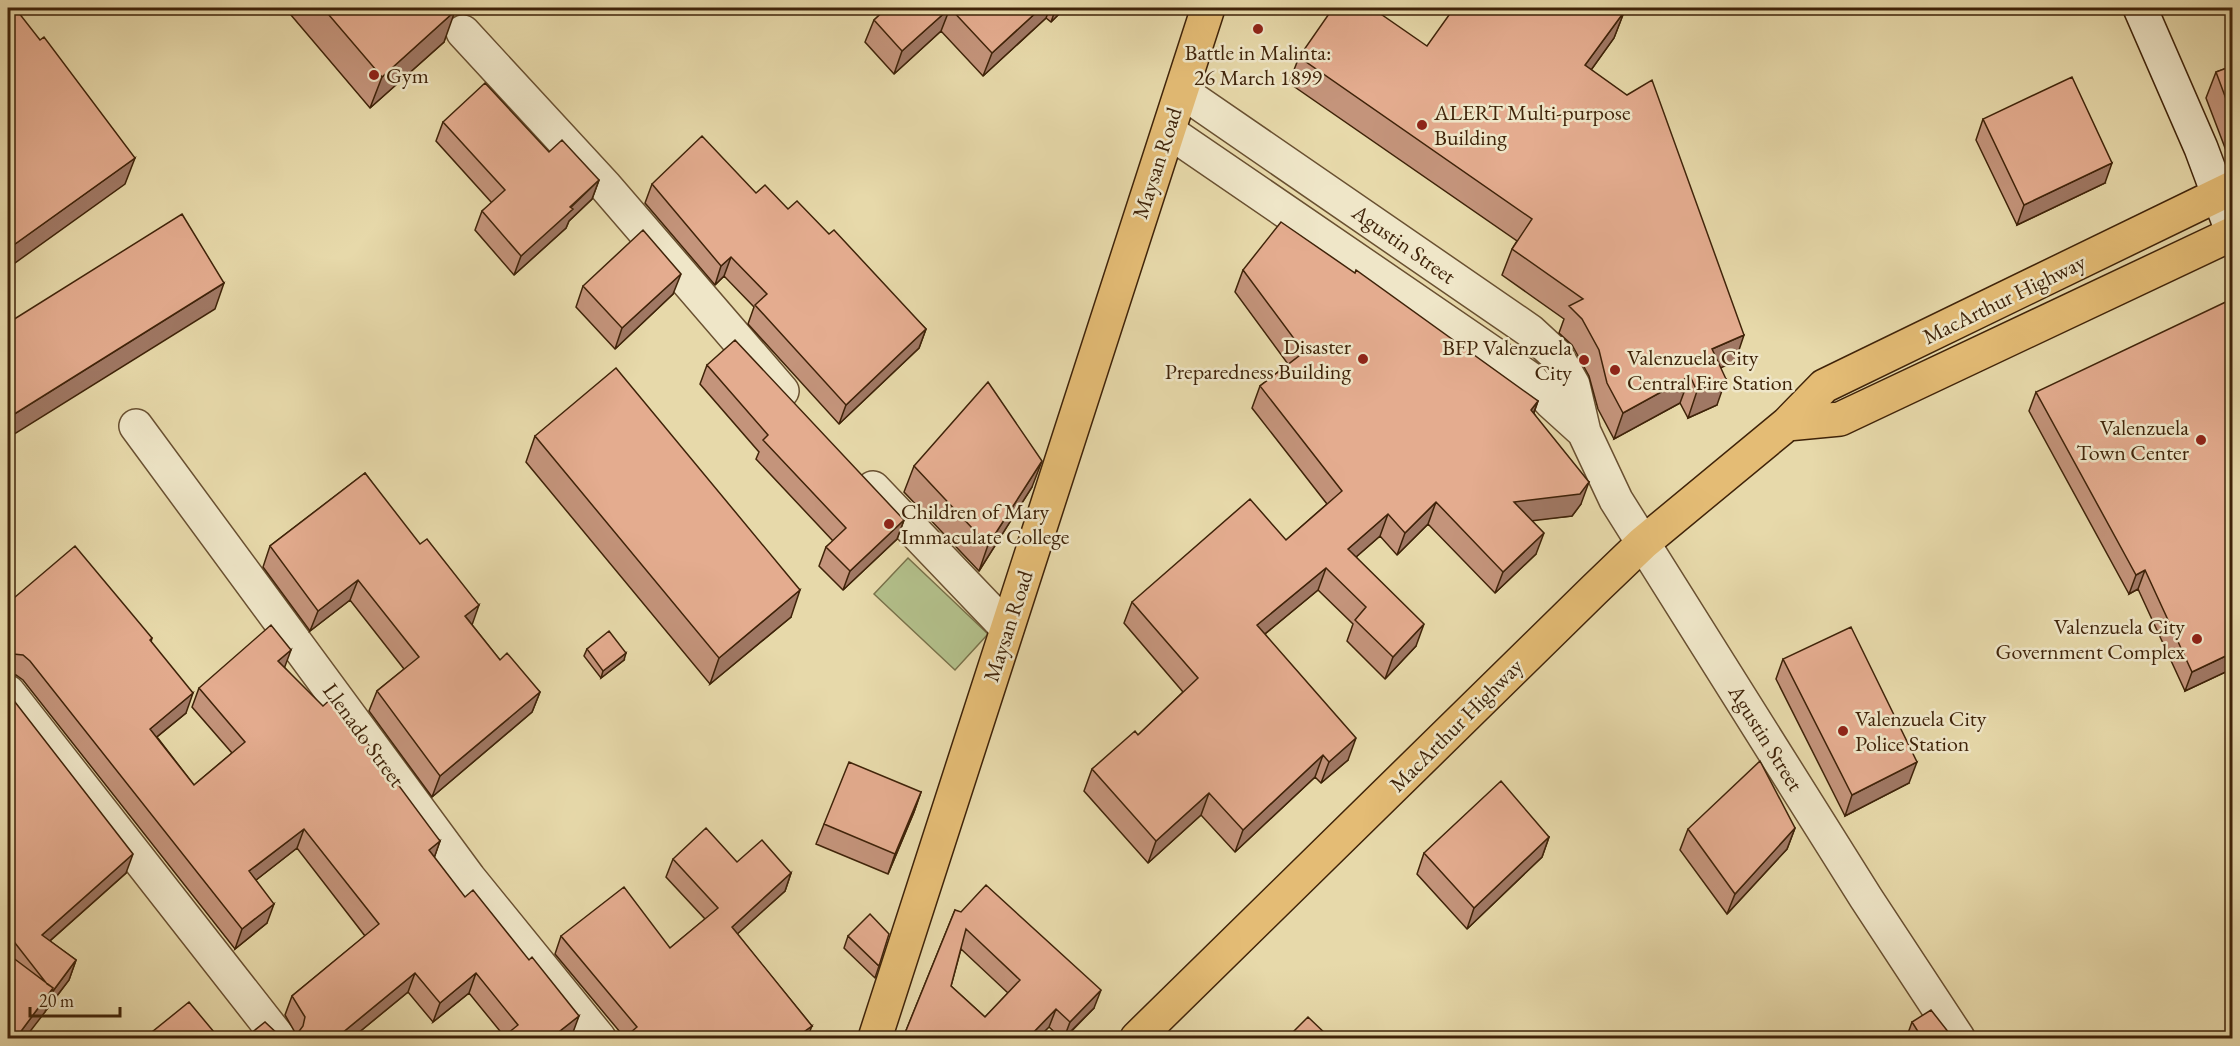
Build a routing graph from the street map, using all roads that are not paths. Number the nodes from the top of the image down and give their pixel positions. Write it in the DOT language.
graph roads {
  1 [pos="1208,8"];
  2 [pos="2140,8"];
  3 [pos="463,32"];
  4 [pos="1186,93"];
  5 [pos="1172,134"];
  6 [pos="2226,191"];
  7 [pos="2232,232"];
  8 [pos="799,409"];
  9 [pos="1787,424"];
  10 [pos="136,426"];
  11 [pos="1584,432"];
  12 [pos="856,470"];
  13 [pos="1643,543"];
  14 [pos="1007,628"];
  15 [pos="8,693"];
  16 [pos="279,1038"];
  17 [pos="599,1038"];
  18 [pos="875,1038"];
  19 [pos="1137,1038"];
  20 [pos="1958,1038"];
  1 -- 4 [label="main road, Maysan Road"];
  2 -- 6 [label="street"];
  3 -- 8 [label="street"];
  4 -- 5 [label="main road, Maysan Road"];
  4 -- 11 [label="street, Agustin Street"];
  5 -- 11 [label="street, Agustin Street"];
  5 -- 14 [label="main road, Maysan Road"];
  6 -- 7 [label="street"];
  6 -- 9 [label="main road, MacArthur Highway"];
  7 -- 9 [label="main road, MacArthur Highway"];
  9 -- 13 [label="main road, MacArthur Highway"];
  10 -- 17 [label="street, Llenado Street"];
  11 -- 13 [label="street, Agustin Street"];
  12 -- 14 [label="street"];
  13 -- 19 [label="main road, MacArthur Highway"];
  13 -- 20 [label="street, Agustin Street"];
  14 -- 18 [label="main road, Maysan Road"];
  15 -- 16 [label="street"];
}
